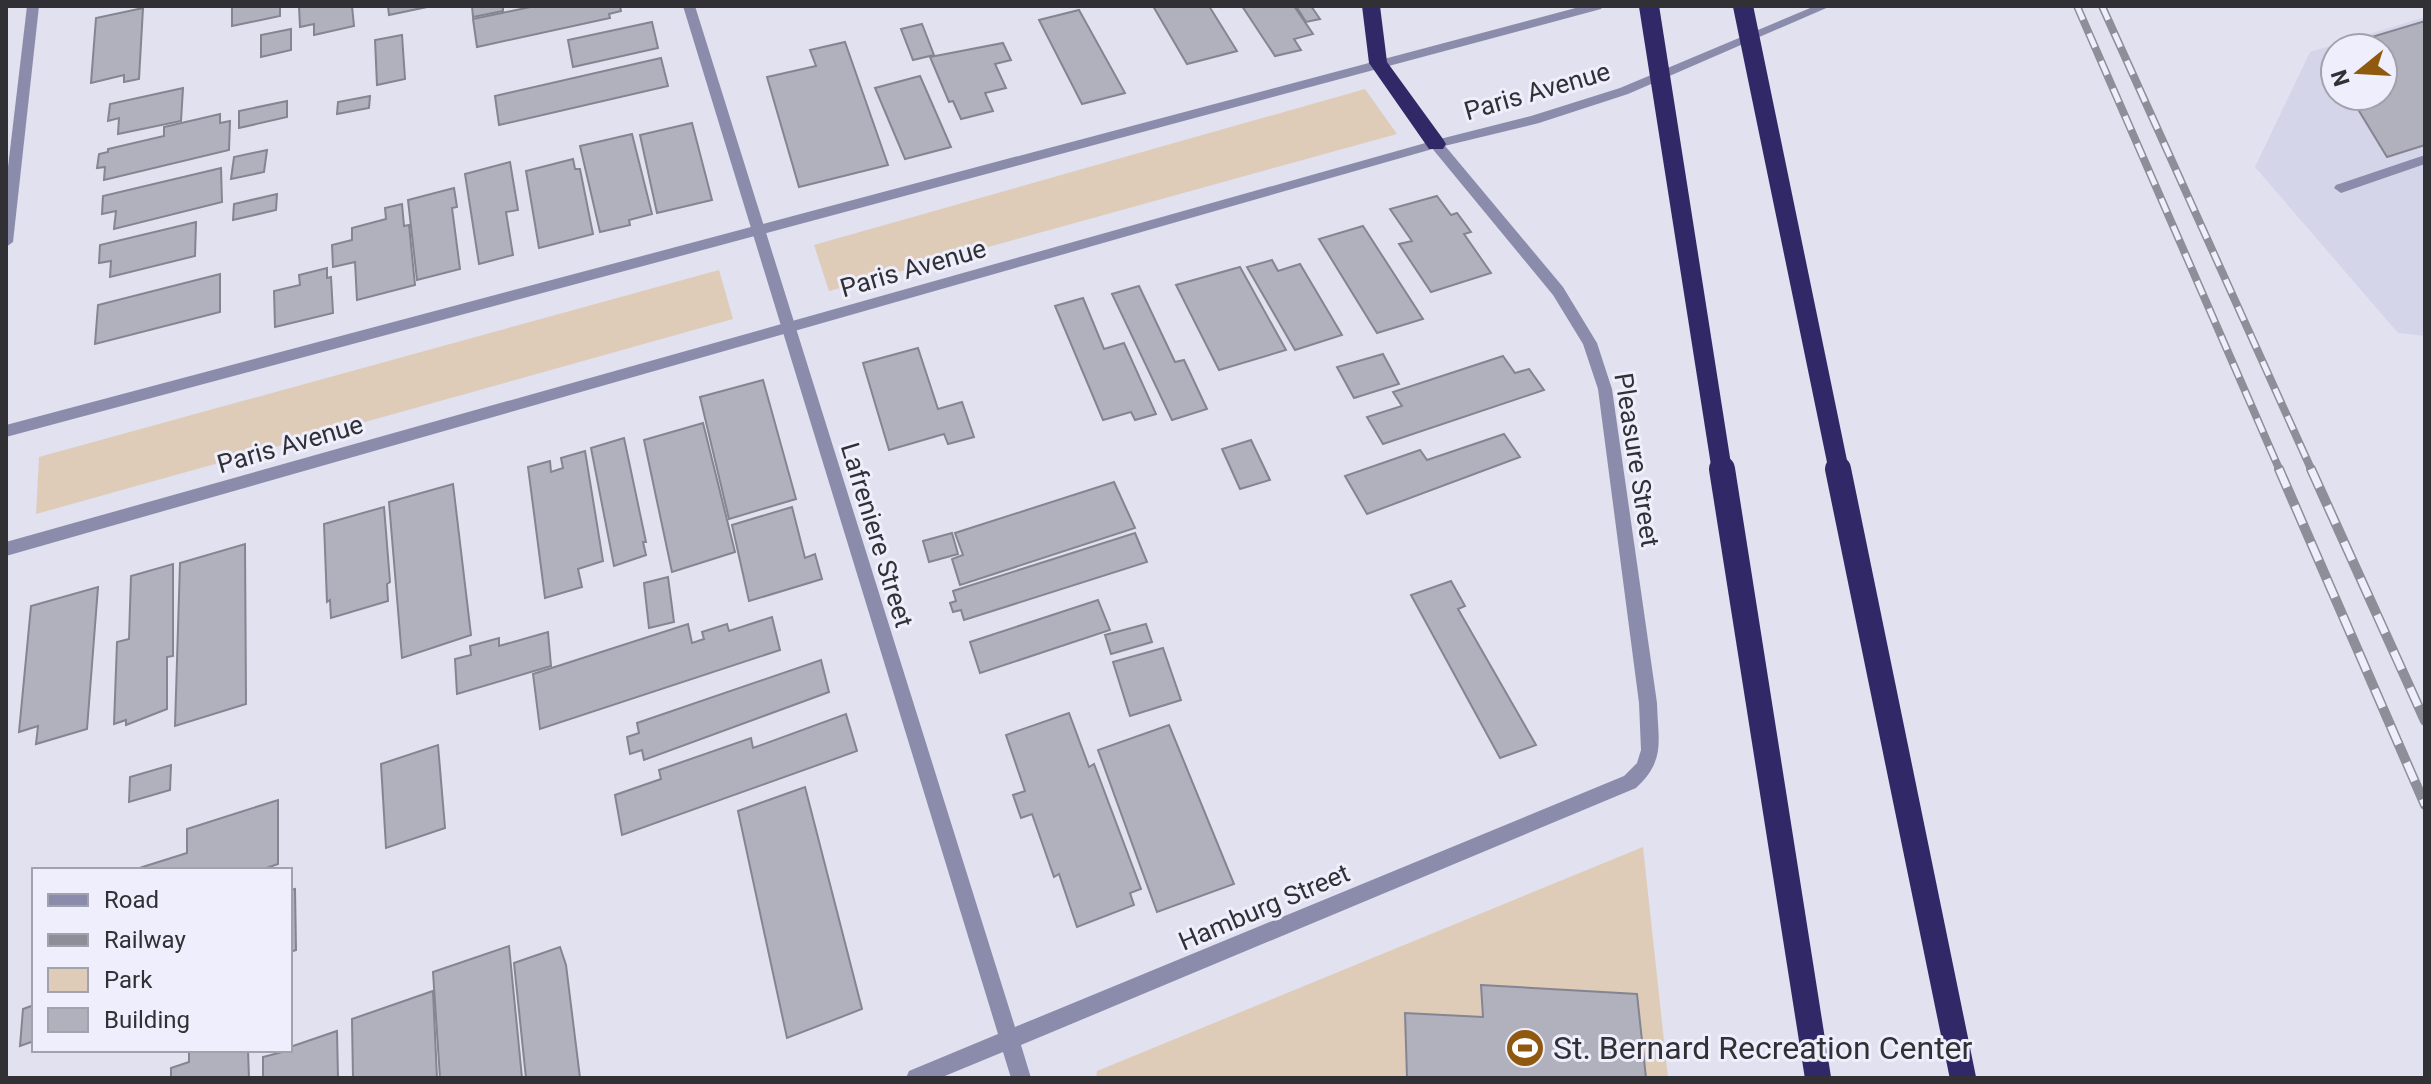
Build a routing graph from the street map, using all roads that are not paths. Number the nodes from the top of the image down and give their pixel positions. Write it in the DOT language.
graph roads {
  1 [pos="33,6"];
  2 [pos="689,6"];
  3 [pos="1371,6"];
  4 [pos="1597,6"];
  5 [pos="1649,6"];
  6 [pos="1743,6"];
  7 [pos="1825,6"];
  8 [pos="1378,63"];
  9 [pos="1436,144"];
  10 [pos="2425,159"];
  11 [pos="2341,188"];
  12 [pos="759,229"];
  13 [pos="6,242"];
  14 [pos="788,328"];
  15 [pos="6,431"];
  16 [pos="6,549"];
  17 [pos="1630,782"];
  18 [pos="1009,1041"];
  19 [pos="916,1078"];
  20 [pos="1021,1078"];
  21 [pos="1818,1078"];
  22 [pos="1963,1078"];
  1 -- 13 [label="street"];
  2 -- 12 [label="street, Lafreniere Street"];
  3 -- 8 [label="highway"];
  4 -- 8 [label="street"];
  5 -- 21 [label="highway, bridge"];
  6 -- 22 [label="highway, bridge"];
  7 -- 9 [label="street, Paris Avenue"];
  8 -- 9 [label="highway"];
  8 -- 12 [label="street"];
  9 -- 14 [label="street, Paris Avenue"];
  9 -- 17 [label="street, Pleasure Street"];
  10 -- 11 [label="street"];
  12 -- 14 [label="street, Lafreniere Street"];
  12 -- 15 [label="street"];
  14 -- 16 [label="street, Paris Avenue"];
  14 -- 18 [label="street, Lafreniere Street"];
  17 -- 18 [label="street, Hamburg Street"];
  18 -- 19 [label="street, Hamburg Street"];
  18 -- 20 [label="street, Lafreniere Street"];
}
